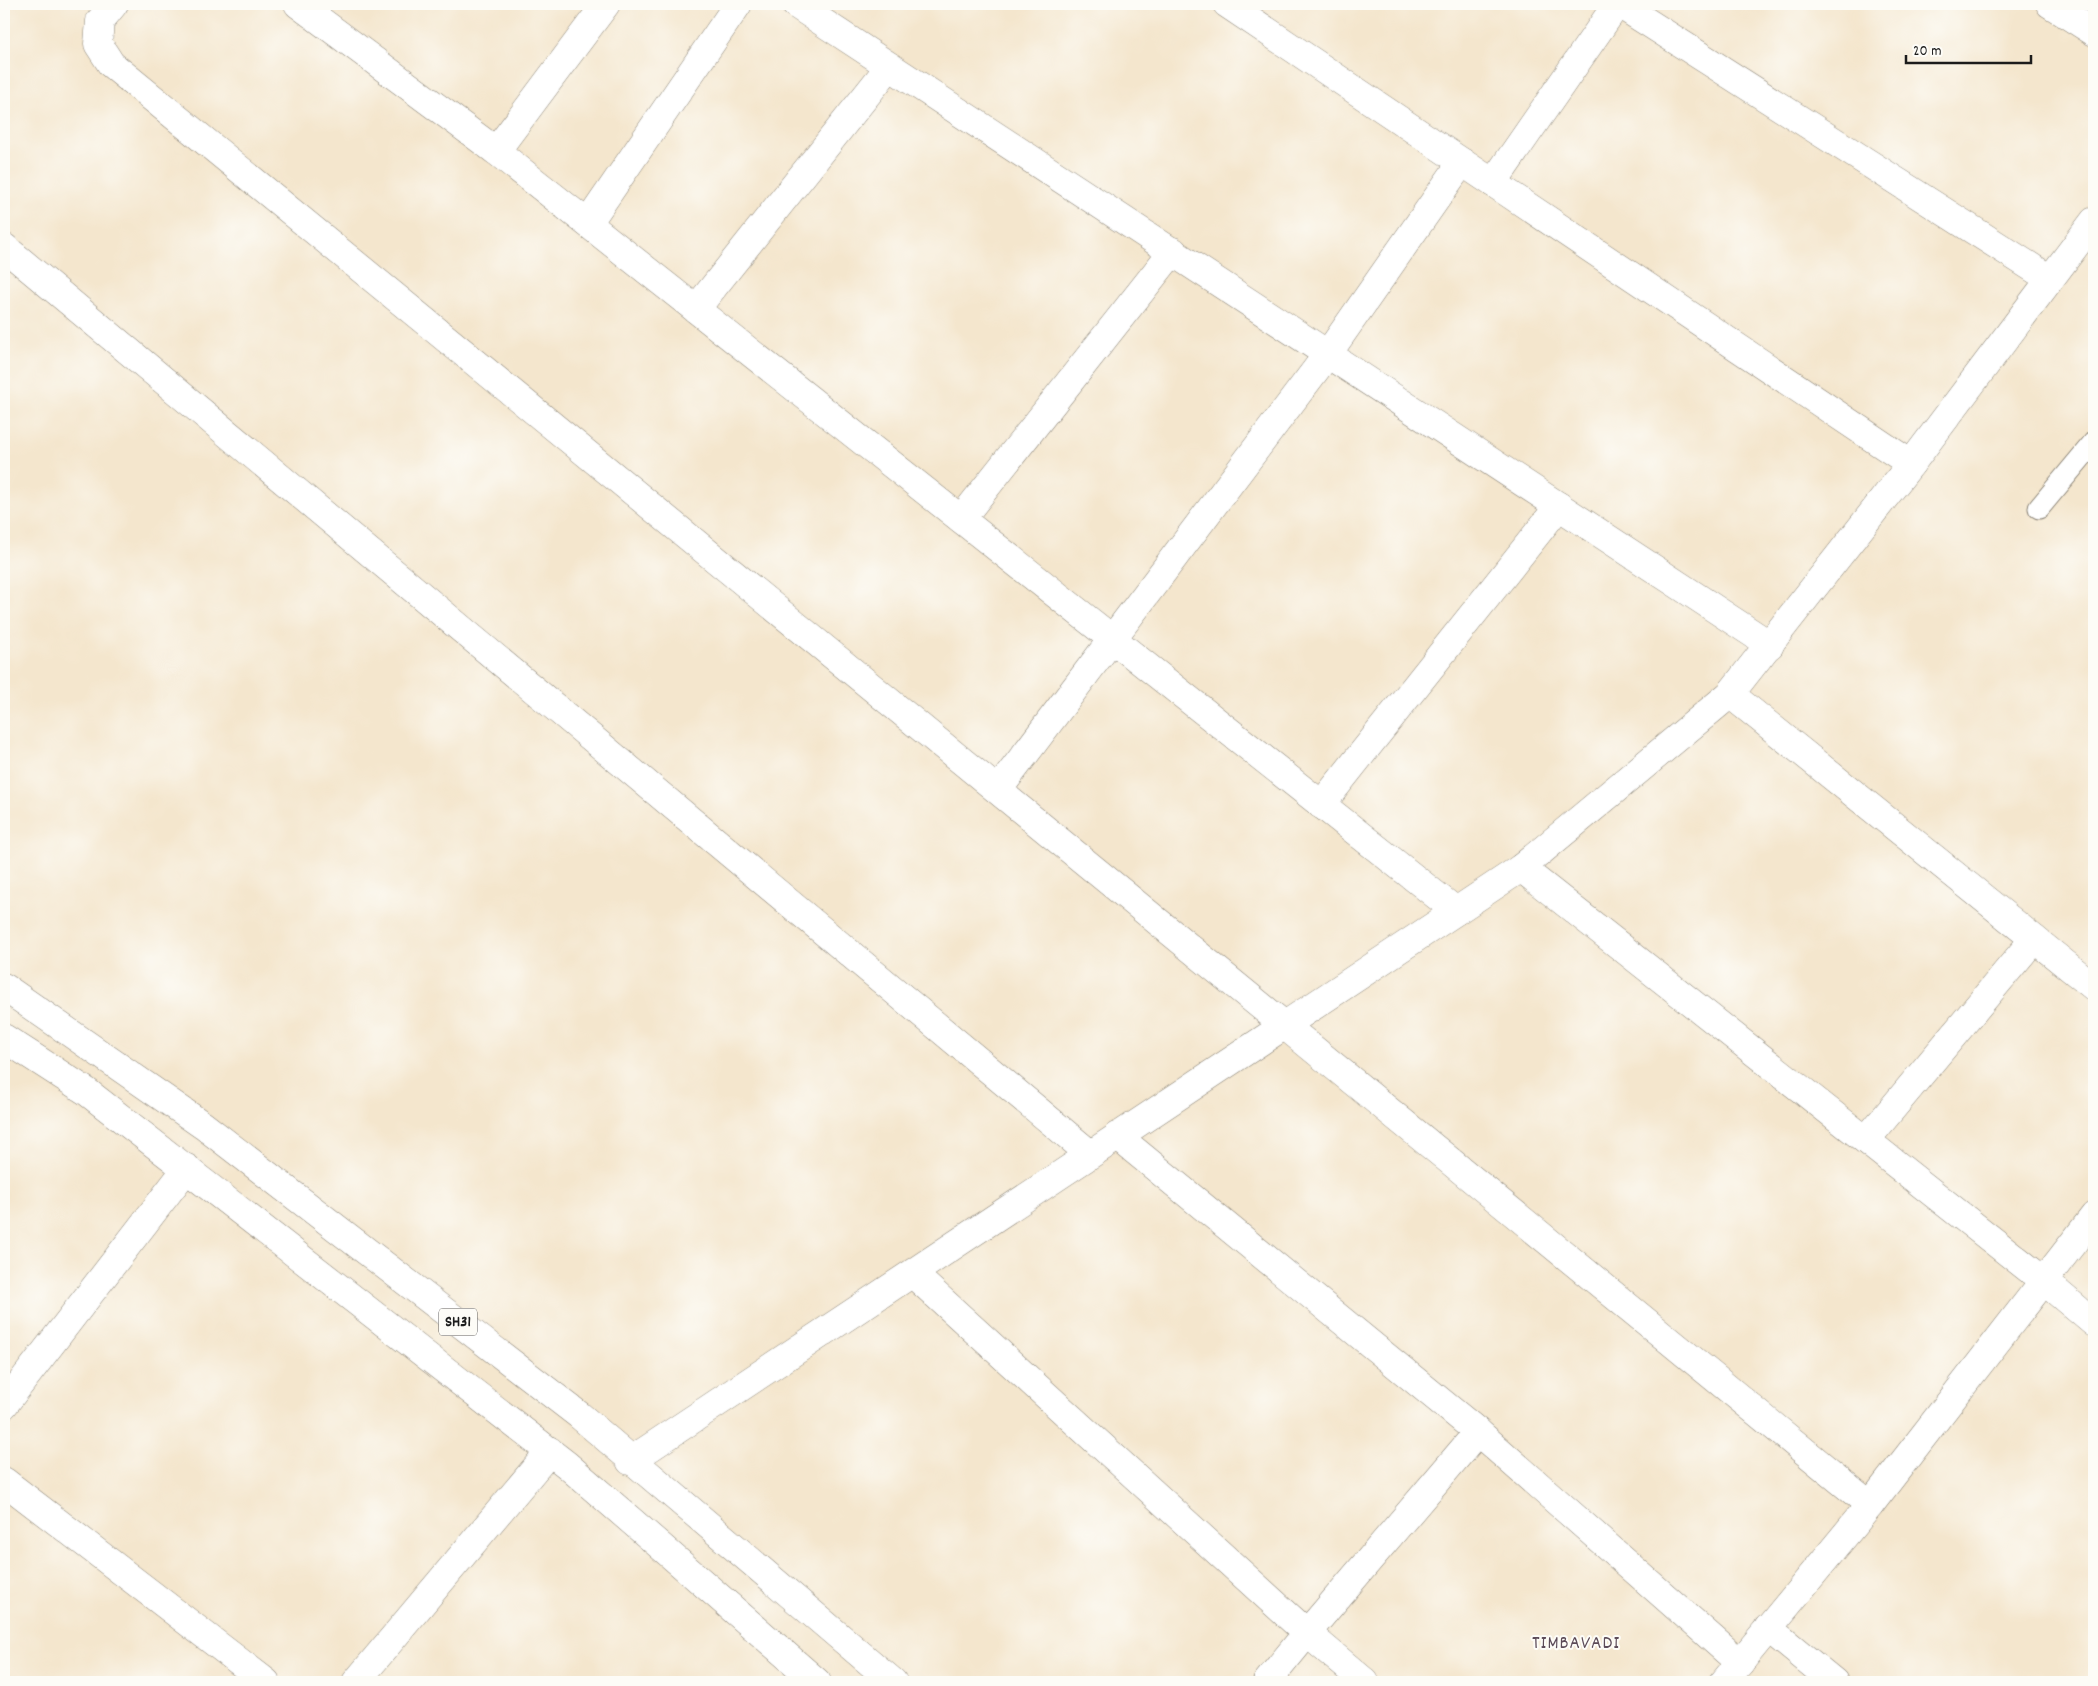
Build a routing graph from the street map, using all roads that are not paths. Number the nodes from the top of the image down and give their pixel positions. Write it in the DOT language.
graph roads {
  1 [pos="114,4"];
  2 [pos="298,4"];
  3 [pos="606,4"];
  4 [pos="738,4"];
  5 [pos="795,4"];
  6 [pos="1228,4"];
  7 [pos="1618,4"];
  8 [pos="2050,4"];
  9 [pos="2094,32"];
  10 [pos="889,67"];
  11 [pos="496,151"];
  12 [pos="1462,162"];
  13 [pos="1494,183"];
  14 [pos="2094,221"];
  15 [pos="588,224"];
  16 [pos="4,247"];
  17 [pos="1173,251"];
  18 [pos="2050,279"];
  19 [pos="696,309"];
  20 [pos="1327,355"];
  21 [pos="2094,442"];
  22 [pos="1910,464"];
  23 [pos="1559,506"];
  24 [pos="2039,508"];
  25 [pos="961,519"];
  26 [pos="1112,638"];
  27 [pos="1770,645"];
  28 [pos="1730,694"];
  29 [pos="998,790"];
  30 [pos="1321,804"];
  31 [pos="1521,868"];
  32 [pos="1456,911"];
  33 [pos="2034,939"];
  34 [pos="4,987"];
  35 [pos="2094,987"];
  36 [pos="1285,1025"];
  37 [pos="4,1038"];
  38 [pos="1117,1136"];
  39 [pos="1866,1140"];
  40 [pos="1090,1154"];
  41 [pos="187,1168"];
  42 [pos="2094,1216"];
  43 [pos="913,1274"];
  44 [pos="2044,1281"];
  45 [pos="2094,1324"];
  46 [pos="4,1405"];
  47 [pos="1478,1432"];
  48 [pos="550,1451"];
  49 [pos="630,1461"];
  50 [pos="4,1481"];
  51 [pos="1870,1505"];
  52 [pos="1768,1628"];
  53 [pos="1306,1633"];
  54 [pos="1732,1673"];
  55 [pos="266,1682"];
  56 [pos="356,1682"];
  57 [pos="817,1682"];
  58 [pos="893,1682"];
  59 [pos="1267,1682"];
  60 [pos="1365,1682"];
  61 [pos="1834,1682"];
  1 -- 29 [label="street"];
  2 -- 11 [label="street"];
  3 -- 11 [label="street"];
  4 -- 15 [label="street"];
  5 -- 10 [label="street"];
  6 -- 12 [label="street"];
  7 -- 13 [label="street"];
  7 -- 18 [label="street"];
  8 -- 9 [label="street"];
  10 -- 17 [label="street"];
  10 -- 19 [label="street"];
  11 -- 15 [label="street"];
  12 -- 13 [label="street"];
  12 -- 20 [label="street"];
  13 -- 22 [label="street"];
  14 -- 18 [label="street"];
  15 -- 19 [label="street"];
  16 -- 40 [label="street"];
  17 -- 20 [label="street"];
  17 -- 25 [label="street"];
  18 -- 22 [label="street"];
  19 -- 25 [label="street"];
  20 -- 23 [label="street"];
  20 -- 26 [label="street"];
  21 -- 24 [label="lane"];
  22 -- 27 [label="street"];
  23 -- 27 [label="street"];
  23 -- 30 [label="street"];
  25 -- 26 [label="street"];
  26 -- 29 [label="street"];
  26 -- 30 [label="street"];
  27 -- 28 [label="street"];
  28 -- 31 [label="street"];
  28 -- 33 [label="street"];
  29 -- 36 [label="street"];
  30 -- 32 [label="street"];
  31 -- 32 [label="street"];
  31 -- 39 [label="street"];
  32 -- 36 [label="street"];
  33 -- 35 [label="street"];
  33 -- 39 [label="street"];
  34 -- 49 [label="street, SH31"];
  36 -- 38 [label="street"];
  36 -- 51 [label="street"];
  37 -- 41 [label="street"];
  38 -- 40 [label="street"];
  38 -- 47 [label="street"];
  39 -- 44 [label="street"];
  40 -- 43 [label="street"];
  41 -- 46 [label="street"];
  41 -- 48 [label="street"];
  42 -- 44 [label="street"];
  43 -- 49 [label="street"];
  43 -- 53 [label="street"];
  44 -- 45 [label="street"];
  44 -- 51 [label="street"];
  47 -- 53 [label="street"];
  47 -- 54 [label="street"];
  48 -- 56 [label="street"];
  48 -- 57 [label="street"];
  49 -- 58 [label="street, SH31"];
  50 -- 55 [label="street"];
  51 -- 52 [label="street"];
  52 -- 54 [label="street"];
  52 -- 61 [label="street"];
  53 -- 59 [label="street"];
  53 -- 60 [label="street"];
}
